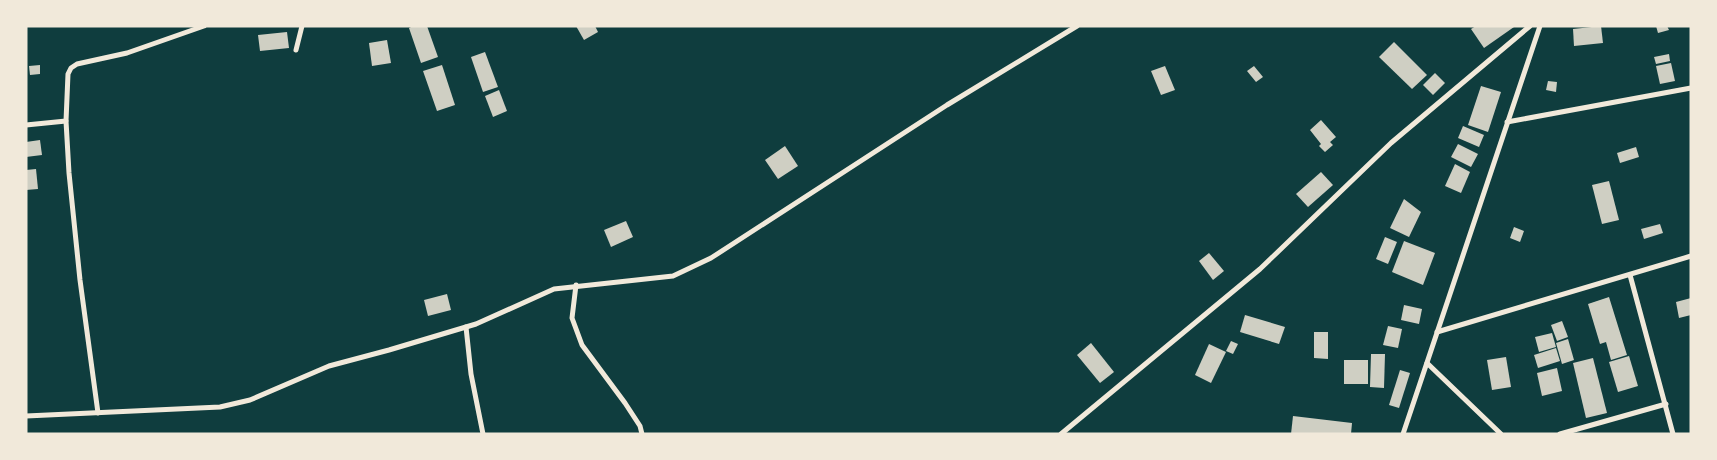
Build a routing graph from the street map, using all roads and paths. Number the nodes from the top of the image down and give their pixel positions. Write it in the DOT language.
graph roads {
  1 [pos="204,26"];
  2 [pos="302,26"];
  3 [pos="1077,26"];
  4 [pos="1530,26"];
  5 [pos="1540,26"];
  6 [pos="296,50"];
  7 [pos="1691,88"];
  8 [pos="66,121"];
  9 [pos="1507,122"];
  10 [pos="26,125"];
  11 [pos="1691,256"];
  12 [pos="1630,274"];
  13 [pos="576,285"];
  14 [pos="466,327"];
  15 [pos="1437,332"];
  16 [pos="1427,363"];
  17 [pos="1666,404"];
  18 [pos="98,414"];
  19 [pos="26,416"];
  20 [pos="484,434"];
  21 [pos="642,434"];
  22 [pos="1061,434"];
  23 [pos="1403,434"];
  24 [pos="1501,434"];
  25 [pos="1560,434"];
  26 [pos="1673,434"];
  1 -- 8 [label="street"];
  2 -- 6 [label="street"];
  3 -- 13 [label="street"];
  4 -- 22 [label="street"];
  5 -- 9 [label="street"];
  7 -- 9 [label="street"];
  8 -- 10 [label="street"];
  8 -- 18 [label="street"];
  9 -- 15 [label="street"];
  11 -- 12 [label="street"];
  12 -- 15 [label="street"];
  12 -- 17 [label="street"];
  13 -- 14 [label="street"];
  13 -- 21 [label="street"];
  14 -- 18 [label="street"];
  14 -- 20 [label="street"];
  15 -- 16 [label="street"];
  16 -- 23 [label="street"];
  16 -- 24 [label="street"];
  17 -- 25 [label="street"];
  17 -- 26 [label="street"];
  18 -- 19 [label="street"];
}
